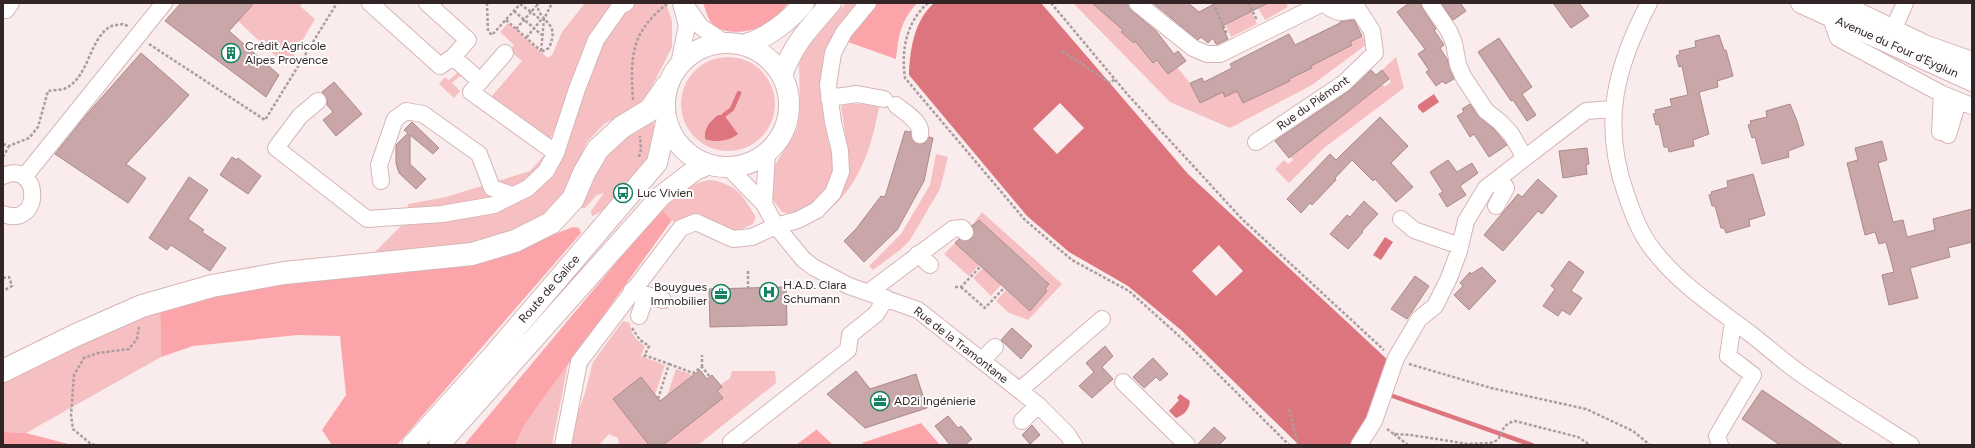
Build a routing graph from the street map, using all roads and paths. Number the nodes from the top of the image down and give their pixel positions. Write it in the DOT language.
graph roads {
  1 [pos="11,3"];
  2 [pos="164,3"];
  3 [pos="337,3"];
  4 [pos="370,3"];
  5 [pos="427,3"];
  6 [pos="487,3"];
  7 [pos="552,3"];
  8 [pos="626,3"];
  9 [pos="681,3"];
  10 [pos="684,3"];
  11 [pos="804,3"];
  12 [pos="831,3"];
  13 [pos="868,3"];
  14 [pos="928,3"];
  15 [pos="1051,3"];
  16 [pos="1137,3"];
  17 [pos="1213,3"];
  18 [pos="1248,3"];
  19 [pos="1320,3"];
  20 [pos="1324,3"];
  21 [pos="1430,3"];
  22 [pos="1649,3"];
  23 [pos="1800,3"];
  24 [pos="1905,3"];
  25 [pos="520,4"];
  26 [pos="537,4"];
  27 [pos="3,10"];
  28 [pos="1835,10"];
  29 [pos="514,11"];
  30 [pos="531,12"];
  31 [pos="524,19"];
  32 [pos="506,20"];
  33 [pos="542,20"];
  34 [pos="534,28"];
  35 [pos="516,29"];
  36 [pos="1893,30"];
  37 [pos="1263,32"];
  38 [pos="139,34"];
  39 [pos="542,35"];
  40 [pos="526,38"];
  41 [pos="734,44"];
  42 [pos="1234,47"];
  43 [pos="1062,51"];
  44 [pos="541,52"];
  45 [pos="505,53"];
  46 [pos="453,57"];
  47 [pos="1972,62"];
  48 [pos="679,64"];
  49 [pos="782,75"];
  50 [pos="1115,79"];
  51 [pos="1972,80"];
  52 [pos="480,81"];
  53 [pos="666,87"];
  54 [pos="1942,94"];
  55 [pos="829,98"];
  56 [pos="318,101"];
  57 [pos="1965,103"];
  58 [pos="1614,109"];
  59 [pos="666,123"];
  60 [pos="920,134"];
  61 [pos="1256,142"];
  62 [pos="3,144"];
  63 [pos="9,146"];
  64 [pos="556,153"];
  65 [pos="767,153"];
  66 [pos="3,157"];
  67 [pos="1526,158"];
  68 [pos="707,165"];
  69 [pos="729,168"];
  70 [pos="3,176"];
  71 [pos="24,177"];
  72 [pos="1500,178"];
  73 [pos="381,181"];
  74 [pos="512,195"];
  75 [pos="764,204"];
  76 [pos="1496,206"];
  77 [pos="3,214"];
  78 [pos="1401,218"];
  79 [pos="776,226"];
  80 [pos="965,232"];
  81 [pos="1460,246"];
  82 [pos="918,254"];
  83 [pos="930,265"];
  84 [pos="981,266"];
  85 [pos="748,271"];
  86 [pos="3,278"];
  87 [pos="955,287"];
  88 [pos="748,288"];
  89 [pos="961,288"];
  90 [pos="1004,288"];
  91 [pos="3,291"];
  92 [pos="870,292"];
  93 [pos="639,293"];
  94 [pos="886,298"];
  95 [pos="663,300"];
  96 [pos="142,306"];
  97 [pos="639,316"];
  98 [pos="1102,319"];
  99 [pos="1733,322"];
  100 [pos="995,347"];
  101 [pos="702,354"];
  102 [pos="644,355"];
  103 [pos="982,360"];
  104 [pos="1395,361"];
  105 [pos="669,364"];
  106 [pos="702,367"];
  107 [pos="3,371"];
  108 [pos="710,377"];
  109 [pos="1123,382"];
  110 [pos="1012,389"];
  111 [pos="658,399"];
  112 [pos="1038,405"];
  113 [pos="1289,409"];
  114 [pos="1374,420"];
  115 [pos="1022,421"];
  116 [pos="1394,434"];
  117 [pos="1498,439"];
  118 [pos="730,444"];
  119 [pos="95,445"];
  120 [pos="412,445"];
  121 [pos="439,445"];
  122 [pos="563,445"];
  123 [pos="1074,445"];
  124 [pos="1186,445"];
  125 [pos="1289,445"];
  126 [pos="1298,445"];
  127 [pos="1359,445"];
  128 [pos="1408,445"];
  129 [pos="1498,445"];
  130 [pos="1590,445"];
  131 [pos="1650,445"];
  132 [pos="1720,445"];
  133 [pos="1911,445"];
  1 -- 27 [label="street"];
  2 -- 38 [label="street"];
  3 -- 38 [label="path"];
  4 -- 46 [label="street"];
  5 -- 46 [label="street"];
  6 -- 32 [label="path"];
  7 -- 33 [label="path"];
  8 -- 64 [label="street"];
  9 -- 48 [label="street"];
  10 -- 41 [label="street"];
  11 -- 41 [label="main road"];
  12 -- 49 [label="main road"];
  13 -- 55 [label="street"];
  14 -- 125 [label="path"];
  15 -- 50 [label="path"];
  16 -- 42 [label="street"];
  17 -- 42 [label="path"];
  18 -- 37 [label="path"];
  19 -- 37 [label="street"];
  20 -- 61 [label="street, Rue du Piémont"];
  21 -- 67 [label="street"];
  22 -- 58 [label="street"];
  23 -- 28 [label="main road, Avenue du Four d’Eyglun"];
  24 -- 36 [label="street"];
  25 -- 29 [label="path"];
  25 -- 30 [label="path"];
  26 -- 30 [label="path"];
  26 -- 33 [label="path"];
  28 -- 36 [label="main road, Avenue du Four d’Eyglun"];
  28 -- 51 [label="main road, Avenue du Four d’Eyglun"];
  28 -- 54 [label="street"];
  29 -- 31 [label="path"];
  29 -- 32 [label="path"];
  30 -- 31 [label="path"];
  30 -- 33 [label="path"];
  31 -- 34 [label="path"];
  31 -- 35 [label="path"];
  32 -- 35 [label="path"];
  33 -- 34 [label="path"];
  33 -- 39 [label="path"];
  33 -- 44 [label="path"];
  34 -- 39 [label="path"];
  34 -- 40 [label="path"];
  35 -- 40 [label="path"];
  36 -- 47 [label="main road, Avenue du Four d’Eyglun"];
  37 -- 42 [label="street"];
  38 -- 63 [label="path"];
  38 -- 71 [label="street"];
  39 -- 44 [label="path"];
  40 -- 44 [label="path"];
  41 -- 48 [label="main road"];
  41 -- 49 [label="main road"];
  43 -- 50 [label="path"];
  45 -- 52 [label="street"];
  46 -- 52 [label="street"];
  48 -- 53 [label="main road"];
  49 -- 65 [label="main road"];
  50 -- 104 [label="path"];
  52 -- 64 [label="street"];
  53 -- 59 [label="main road"];
  53 -- 96 [label="highway"];
  54 -- 57 [label="street"];
  54 -- 57 [label="street"];
  55 -- 60 [label="street"];
  55 -- 79 [label="street"];
  56 -- 74 [label="street"];
  58 -- 67 [label="street"];
  58 -- 99 [label="street"];
  59 -- 68 [label="main road"];
  59 -- 120 [label="main road, Route de Galice"];
  62 -- 63 [label="path"];
  63 -- 66 [label="path"];
  64 -- 74 [label="street"];
  65 -- 69 [label="main road"];
  65 -- 75 [label="street"];
  67 -- 72 [label="street"];
  68 -- 69 [label="main road"];
  68 -- 121 [label="main road, Route de Galice"];
  69 -- 75 [label="street, Rue de la Tramontane"];
  70 -- 71 [label="street"];
  71 -- 77 [label="street"];
  72 -- 76 [label="street"];
  72 -- 81 [label="street"];
  73 -- 74 [label="street"];
  75 -- 79 [label="street, Rue de la Tramontane"];
  78 -- 81 [label="street"];
  79 -- 92 [label="street, Rue de la Tramontane"];
  79 -- 93 [label="street"];
  80 -- 82 [label="street"];
  81 -- 104 [label="street"];
  82 -- 83 [label="street"];
  82 -- 92 [label="street"];
  84 -- 89 [label="path"];
  85 -- 88 [label="path"];
  86 -- 91 [label="path"];
  87 -- 89 [label="path"];
  89 -- 90 [label="path"];
  92 -- 94 [label="street, Rue de la Tramontane"];
  93 -- 95 [label="street"];
  93 -- 97 [label="street"];
  93 -- 122 [label="street"];
  94 -- 103 [label="street, Rue de la Tramontane"];
  94 -- 118 [label="street"];
  96 -- 107 [label="highway"];
  96 -- 119 [label="path"];
  98 -- 110 [label="street"];
  99 -- 132 [label="street"];
  99 -- 133 [label="street"];
  100 -- 103 [label="street"];
  101 -- 106 [label="path"];
  102 -- 105 [label="path"];
  103 -- 110 [label="street, Rue de la Tramontane"];
  104 -- 114 [label="street"];
  104 -- 131 [label="path"];
  105 -- 106 [label="path"];
  105 -- 111 [label="path"];
  106 -- 108 [label="path"];
  109 -- 124 [label="street"];
  110 -- 112 [label="street, Rue de la Tramontane"];
  112 -- 115 [label="street"];
  112 -- 123 [label="street, Rue de la Tramontane"];
  113 -- 126 [label="path"];
  114 -- 116 [label="path"];
  114 -- 127 [label="street"];
  116 -- 117 [label="path"];
  116 -- 128 [label="path"];
  117 -- 129 [label="path"];
  117 -- 130 [label="path"];
}
